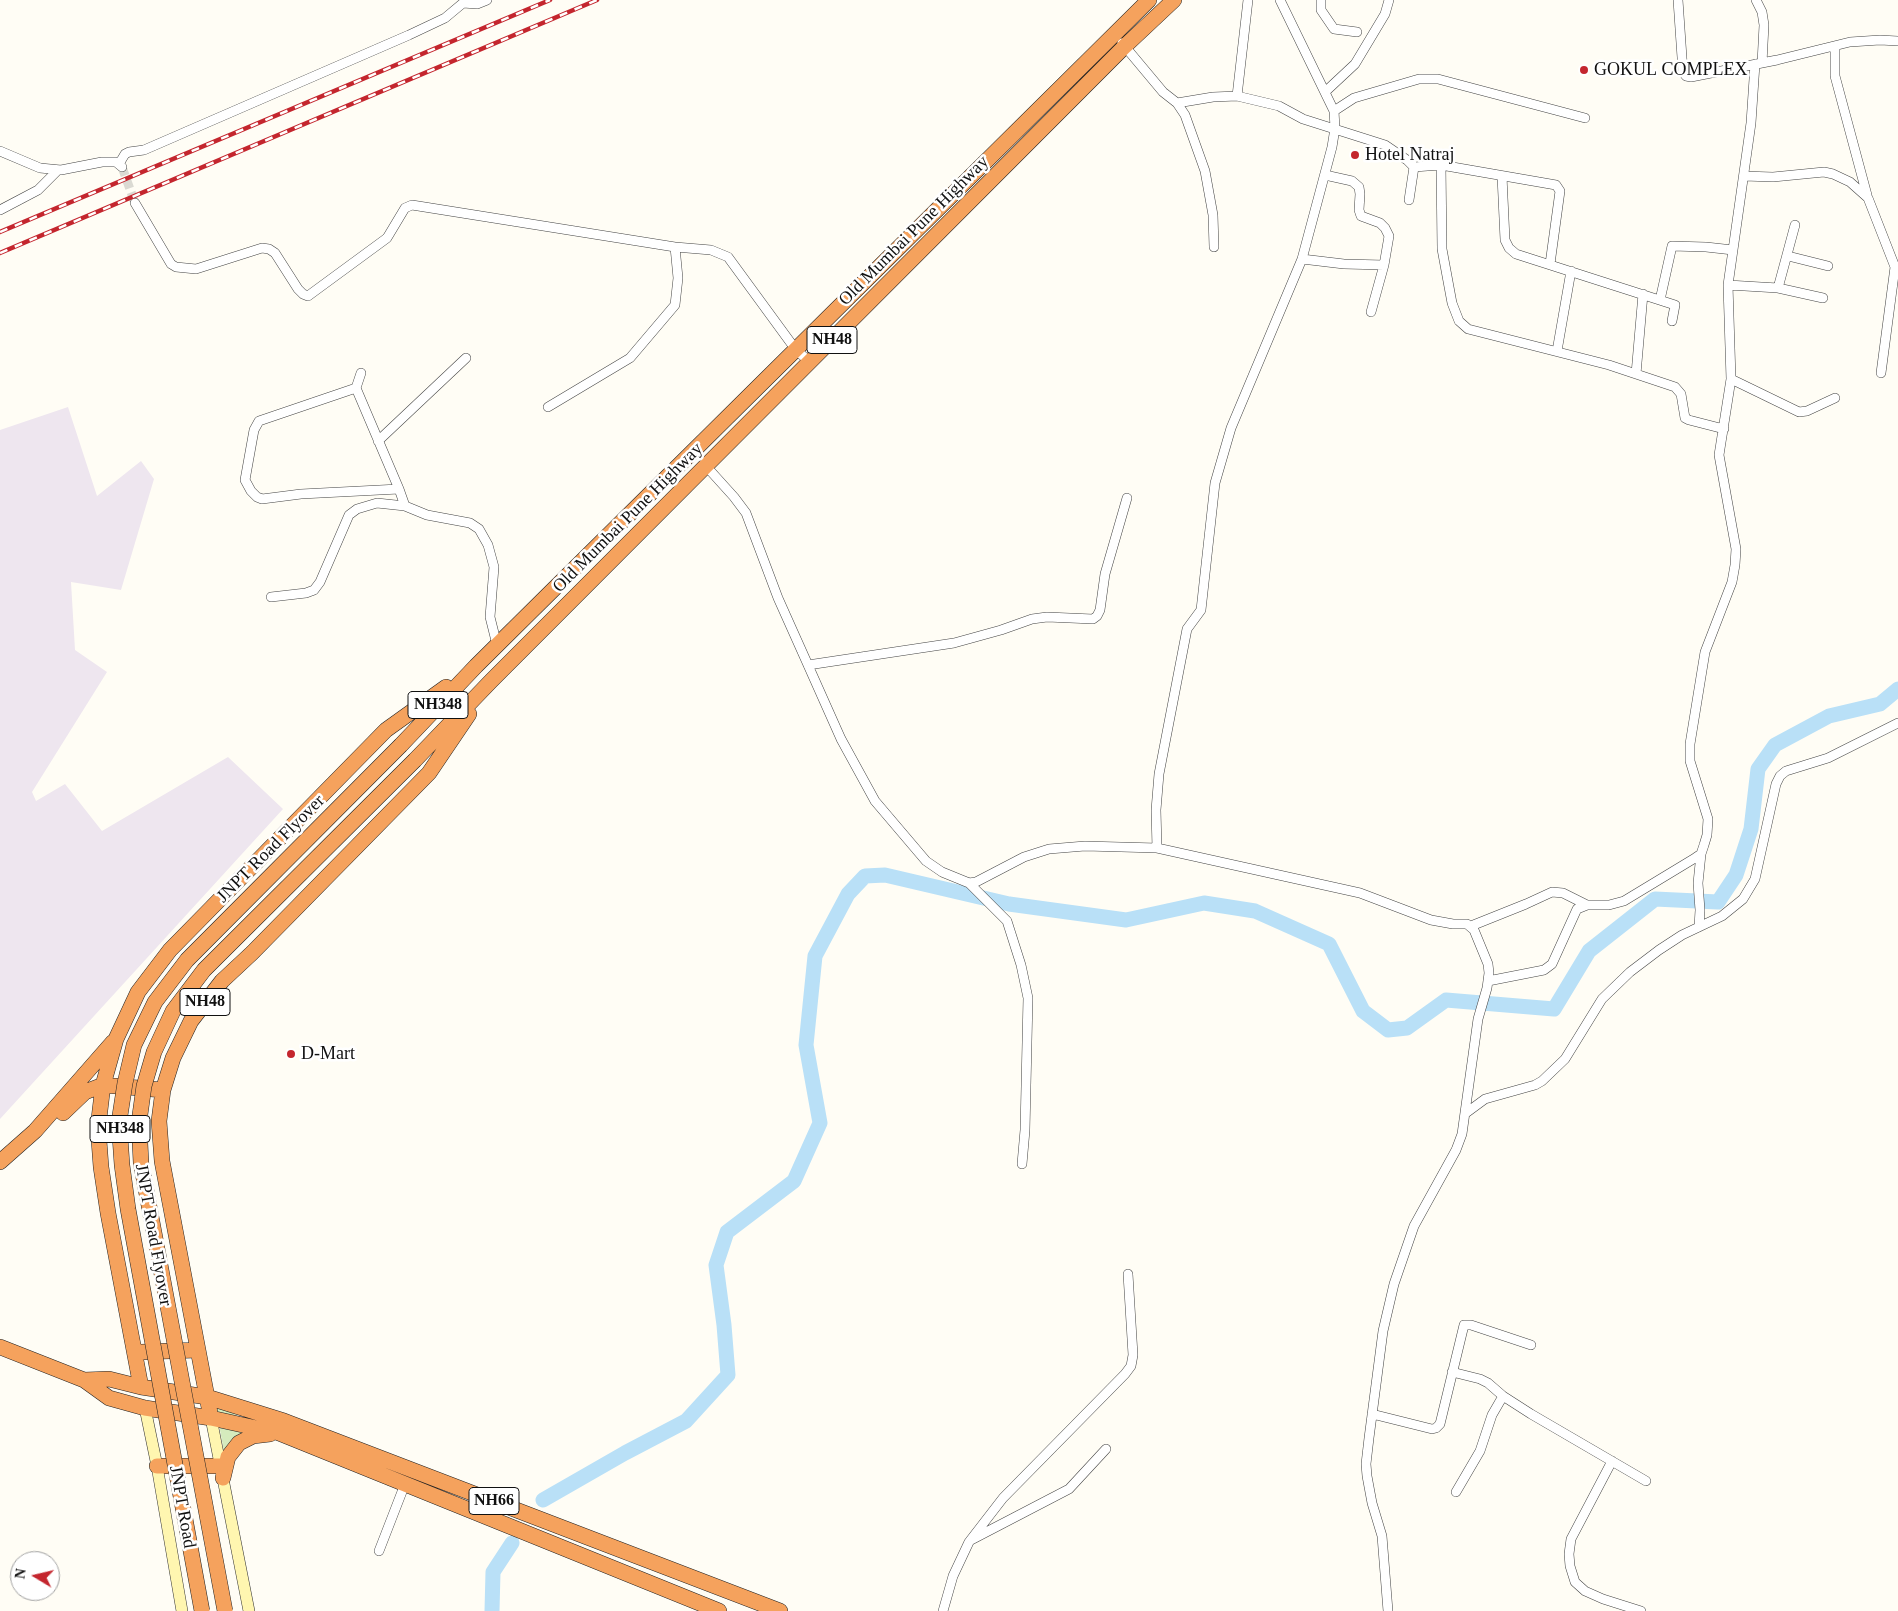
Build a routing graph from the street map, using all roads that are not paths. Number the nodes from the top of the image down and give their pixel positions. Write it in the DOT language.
graph roads {
  1 [pos="487,0"];
  2 [pos="1149,0"];
  3 [pos="1174,0"];
  4 [pos="1248,0"];
  5 [pos="1280,0"];
  6 [pos="1321,0"];
  7 [pos="1389,0"];
  8 [pos="1678,0"];
  9 [pos="1756,0"];
  10 [pos="1357,32"];
  11 [pos="1120,40"];
  12 [pos="1898,41"];
  13 [pos="1835,46"];
  14 [pos="1759,64"];
  15 [pos="1325,92"];
  16 [pos="1236,96"];
  17 [pos="1177,103"];
  18 [pos="1334,111"];
  19 [pos="1585,118"];
  20 [pos="1335,128"];
  21 [pos="0,151"];
  22 [pos="1441,165"];
  23 [pos="1414,167"];
  24 [pos="58,170"];
  25 [pos="1325,175"];
  26 [pos="1502,176"];
  27 [pos="1744,176"];
  28 [pos="1868,198"];
  29 [pos="1409,200"];
  30 [pos="135,203"];
  31 [pos="0,210"];
  32 [pos="1795,225"];
  33 [pos="675,247"];
  34 [pos="1214,247"];
  35 [pos="1733,250"];
  36 [pos="1788,256"];
  37 [pos="1302,259"];
  38 [pos="1550,264"];
  39 [pos="1384,265"];
  40 [pos="1828,266"];
  41 [pos="1571,271"];
  42 [pos="1728,285"];
  43 [pos="1778,288"];
  44 [pos="1643,294"];
  45 [pos="1823,298"];
  46 [pos="1660,300"];
  47 [pos="1371,312"];
  48 [pos="1672,321"];
  49 [pos="796,350"];
  50 [pos="1558,351"];
  51 [pos="466,358"];
  52 [pos="810,362"];
  53 [pos="361,373"];
  54 [pos="1880,373"];
  55 [pos="1636,374"];
  56 [pos="1731,379"];
  57 [pos="356,388"];
  58 [pos="1835,398"];
  59 [pos="548,407"];
  60 [pos="1724,428"];
  61 [pos="378,441"];
  62 [pos="706,466"];
  63 [pos="399,489"];
  64 [pos="1127,498"];
  65 [pos="405,506"];
  66 [pos="271,597"];
  67 [pos="497,645"];
  68 [pos="808,665"];
  69 [pos="476,666"];
  70 [pos="491,682"];
  71 [pos="1898,723"];
  72 [pos="1157,848"];
  73 [pos="1701,854"];
  74 [pos="972,885"];
  75 [pos="1587,905"];
  76 [pos="1471,926"];
  77 [pos="1699,927"];
  78 [pos="1488,985"];
  79 [pos="116,1039"];
  80 [pos="103,1085"];
  81 [pos="163,1090"];
  82 [pos="1466,1113"];
  83 [pos="35,1131"];
  84 [pos="0,1162"];
  85 [pos="1022,1164"];
  86 [pos="1128,1274"];
  87 [pos="1532,1345"];
  88 [pos="0,1347"];
  89 [pos="198,1350"];
  90 [pos="135,1352"];
  91 [pos="1452,1372"];
  92 [pos="84,1380"];
  93 [pos="141,1387"];
  94 [pos="207,1396"];
  95 [pos="1503,1396"];
  96 [pos="145,1408"];
  97 [pos="1372,1414"];
  98 [pos="212,1418"];
  99 [pos="279,1434"];
  100 [pos="1106,1449"];
  101 [pos="1612,1462"];
  102 [pos="158,1466"];
  103 [pos="222,1472"];
  104 [pos="1646,1481"];
  105 [pos="405,1484"];
  106 [pos="1456,1492"];
  107 [pos="969,1542"];
  108 [pos="379,1551"];
  109 [pos="182,1611"];
  110 [pos="202,1611"];
  111 [pos="225,1611"];
  112 [pos="249,1611"];
  113 [pos="719,1611"];
  114 [pos="780,1611"];
  115 [pos="943,1611"];
  116 [pos="1388,1611"];
  117 [pos="1640,1611"];
  1 -- 24 [label="street"];
  2 -- 11 [label="highway, Old Mumbai Pune Highway / NH48"];
  3 -- 11 [label="highway, Old Mumbai Pune Highway / NH48"];
  4 -- 16 [label="street"];
  5 -- 15 [label="street"];
  6 -- 10 [label="street"];
  7 -- 15 [label="street"];
  8 -- 14 [label="street"];
  9 -- 14 [label="street"];
  11 -- 17 [label="street"];
  11 -- 49 [label="highway, Old Mumbai Pune Highway / NH48"];
  11 -- 52 [label="highway, Old Mumbai Pune Highway / NH48"];
  12 -- 13 [label="street"];
  13 -- 14 [label="street"];
  13 -- 28 [label="street"];
  14 -- 27 [label="street"];
  15 -- 18 [label="street"];
  16 -- 17 [label="street"];
  16 -- 20 [label="street"];
  17 -- 34 [label="street"];
  18 -- 19 [label="street"];
  18 -- 20 [label="street"];
  20 -- 23 [label="street"];
  20 -- 25 [label="street"];
  21 -- 24 [label="street"];
  22 -- 23 [label="street"];
  22 -- 26 [label="street"];
  22 -- 50 [label="street"];
  23 -- 29 [label="street"];
  24 -- 31 [label="street"];
  25 -- 37 [label="street"];
  25 -- 39 [label="street"];
  26 -- 38 [label="street"];
  26 -- 38 [label="street"];
  27 -- 28 [label="street"];
  27 -- 35 [label="street"];
  28 -- 54 [label="street"];
  30 -- 33 [label="street"];
  32 -- 36 [label="street"];
  33 -- 49 [label="street"];
  33 -- 59 [label="street"];
  35 -- 42 [label="street"];
  35 -- 46 [label="street"];
  36 -- 40 [label="street"];
  36 -- 43 [label="street"];
  37 -- 39 [label="street"];
  37 -- 72 [label="street"];
  38 -- 41 [label="street"];
  39 -- 47 [label="street"];
  41 -- 44 [label="street"];
  41 -- 50 [label="street"];
  42 -- 43 [label="street"];
  42 -- 56 [label="street"];
  43 -- 45 [label="street"];
  44 -- 46 [label="street"];
  44 -- 55 [label="street"];
  46 -- 48 [label="street"];
  49 -- 52 [label="street"];
  49 -- 67 [label="highway, Old Mumbai Pune Highway / NH48"];
  50 -- 55 [label="street"];
  51 -- 61 [label="street"];
  52 -- 62 [label="highway, Old Mumbai Pune Highway / NH48"];
  53 -- 57 [label="street"];
  55 -- 60 [label="street"];
  56 -- 58 [label="street"];
  56 -- 60 [label="street"];
  57 -- 61 [label="street"];
  57 -- 63 [label="street"];
  60 -- 73 [label="street"];
  61 -- 63 [label="street"];
  62 -- 68 [label="street"];
  62 -- 70 [label="highway, Old Mumbai Pune Highway / NH48"];
  63 -- 65 [label="street"];
  64 -- 68 [label="street"];
  65 -- 66 [label="street"];
  65 -- 67 [label="street"];
  67 -- 69 [label="highway, Old Mumbai Pune Highway / NH48"];
  68 -- 74 [label="street"];
  69 -- 79 [label="highway, NH48"];
  69 -- 110 [label="highway, JNPT Road Flyover / NH348, bridge"];
  70 -- 81 [label="highway, NH48"];
  70 -- 111 [label="highway, JNPT Road Flyover / NH348, bridge"];
  71 -- 77 [label="street"];
  72 -- 74 [label="street"];
  72 -- 76 [label="street"];
  73 -- 75 [label="street"];
  73 -- 77 [label="street"];
  74 -- 85 [label="street"];
  75 -- 76 [label="street"];
  75 -- 78 [label="street"];
  76 -- 78 [label="street"];
  77 -- 82 [label="street"];
  78 -- 82 [label="street"];
  79 -- 80 [label="highway"];
  79 -- 83 [label="highway, NH48"];
  80 -- 81 [label="highway"];
  80 -- 83 [label="highway"];
  80 -- 90 [label="highway"];
  81 -- 89 [label="highway, NH48"];
  82 -- 97 [label="street"];
  83 -- 84 [label="highway, NH48"];
  86 -- 107 [label="street"];
  87 -- 91 [label="street"];
  88 -- 92 [label="highway"];
  89 -- 90 [label="highway"];
  89 -- 94 [label="highway, NH48"];
  90 -- 93 [label="highway"];
  91 -- 95 [label="street"];
  91 -- 97 [label="street"];
  92 -- 93 [label="highway"];
  92 -- 96 [label="highway"];
  93 -- 94 [label="highway"];
  94 -- 98 [label="highway, NH48"];
  94 -- 114 [label="highway, NH66"];
  95 -- 101 [label="street"];
  95 -- 106 [label="street"];
  96 -- 98 [label="highway"];
  96 -- 102 [label="street, JNPT Road"];
  97 -- 116 [label="street"];
  98 -- 99 [label="highway, NH66"];
  98 -- 103 [label="street"];
  99 -- 103 [label="highway"];
  99 -- 105 [label="highway, NH66"];
  100 -- 107 [label="street"];
  101 -- 104 [label="street"];
  101 -- 117 [label="street"];
  102 -- 103 [label="highway"];
  102 -- 109 [label="street, JNPT Road"];
  103 -- 112 [label="street"];
  105 -- 108 [label="street"];
  105 -- 113 [label="highway, NH66"];
  107 -- 115 [label="street"];
}
